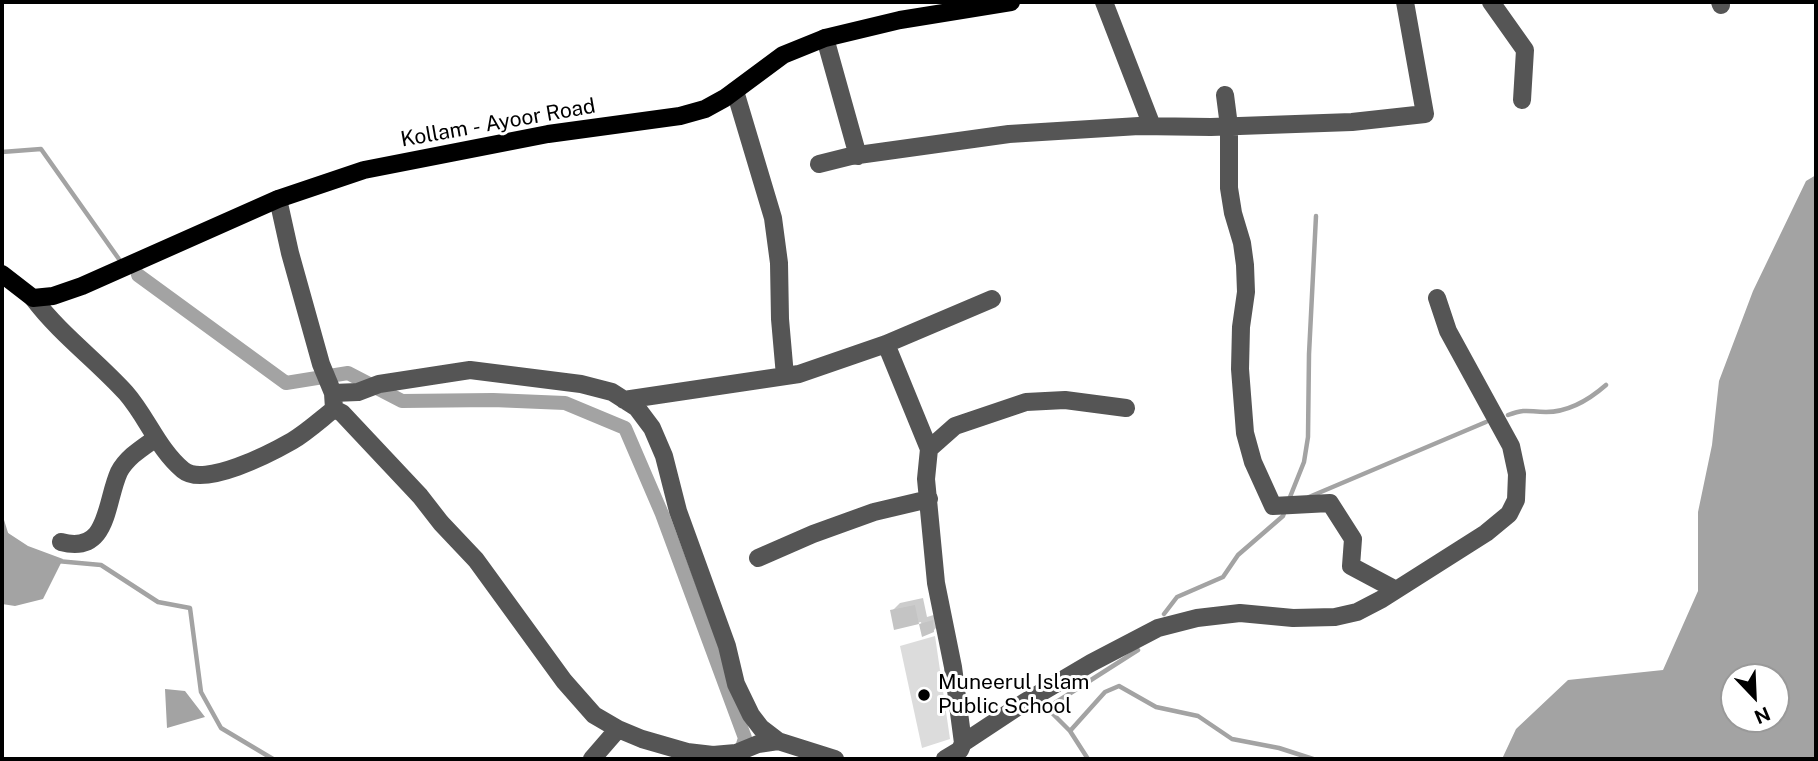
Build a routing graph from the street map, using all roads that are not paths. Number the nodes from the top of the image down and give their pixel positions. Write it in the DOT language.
graph roads {
  1 [pos="1011,2"];
  2 [pos="1104,2"];
  3 [pos="1405,2"];
  4 [pos="1491,2"];
  5 [pos="968,5"];
  6 [pos="825,38"];
  7 [pos="735,91"];
  8 [pos="1225,95"];
  9 [pos="1522,100"];
  10 [pos="1152,126"];
  11 [pos="1229,126"];
  12 [pos="858,156"];
  13 [pos="819,164"];
  14 [pos="278,200"];
  15 [pos="2,274"];
  16 [pos="33,298"];
  17 [pos="1437,298"];
  18 [pos="992,299"];
  19 [pos="886,344"];
  20 [pos="785,376"];
  21 [pos="624,400"];
  22 [pos="334,401"];
  23 [pos="1126,408"];
  24 [pos="156,438"];
  25 [pos="929,449"];
  26 [pos="929,499"];
  27 [pos="61,542"];
  28 [pos="758,558"];
  29 [pos="1396,590"];
  30 [pos="618,729"];
  31 [pos="963,743"];
  32 [pos="753,751"];
  33 [pos="592,759"];
  34 [pos="835,759"];
  35 [pos="945,759"];
  1 -- 5 [label="main road, Kollam - Ayoor Road"];
  2 -- 10 [label="street"];
  3 -- 11 [label="street"];
  4 -- 9 [label="street"];
  5 -- 6 [label="main road, Kollam - Ayoor Road"];
  6 -- 7 [label="main road, Kollam - Ayoor Road"];
  6 -- 12 [label="street"];
  7 -- 14 [label="main road, Kollam - Ayoor Road"];
  7 -- 20 [label="street"];
  8 -- 11 [label="street"];
  10 -- 11 [label="street"];
  10 -- 12 [label="street"];
  11 -- 29 [label="street"];
  12 -- 13 [label="street"];
  14 -- 16 [label="main road, Kollam - Ayoor Road"];
  14 -- 22 [label="street"];
  15 -- 16 [label="main road"];
  16 -- 24 [label="street"];
  17 -- 29 [label="street"];
  18 -- 19 [label="street"];
  19 -- 20 [label="street"];
  19 -- 25 [label="street"];
  20 -- 21 [label="street"];
  21 -- 22 [label="street"];
  21 -- 32 [label="street"];
  22 -- 24 [label="street"];
  22 -- 30 [label="street"];
  23 -- 25 [label="street"];
  24 -- 27 [label="street"];
  25 -- 26 [label="street"];
  26 -- 28 [label="street"];
  26 -- 31 [label="street"];
  29 -- 31 [label="street"];
  30 -- 32 [label="street"];
  30 -- 33 [label="street"];
  31 -- 35 [label="street"];
  32 -- 34 [label="street"];
}
